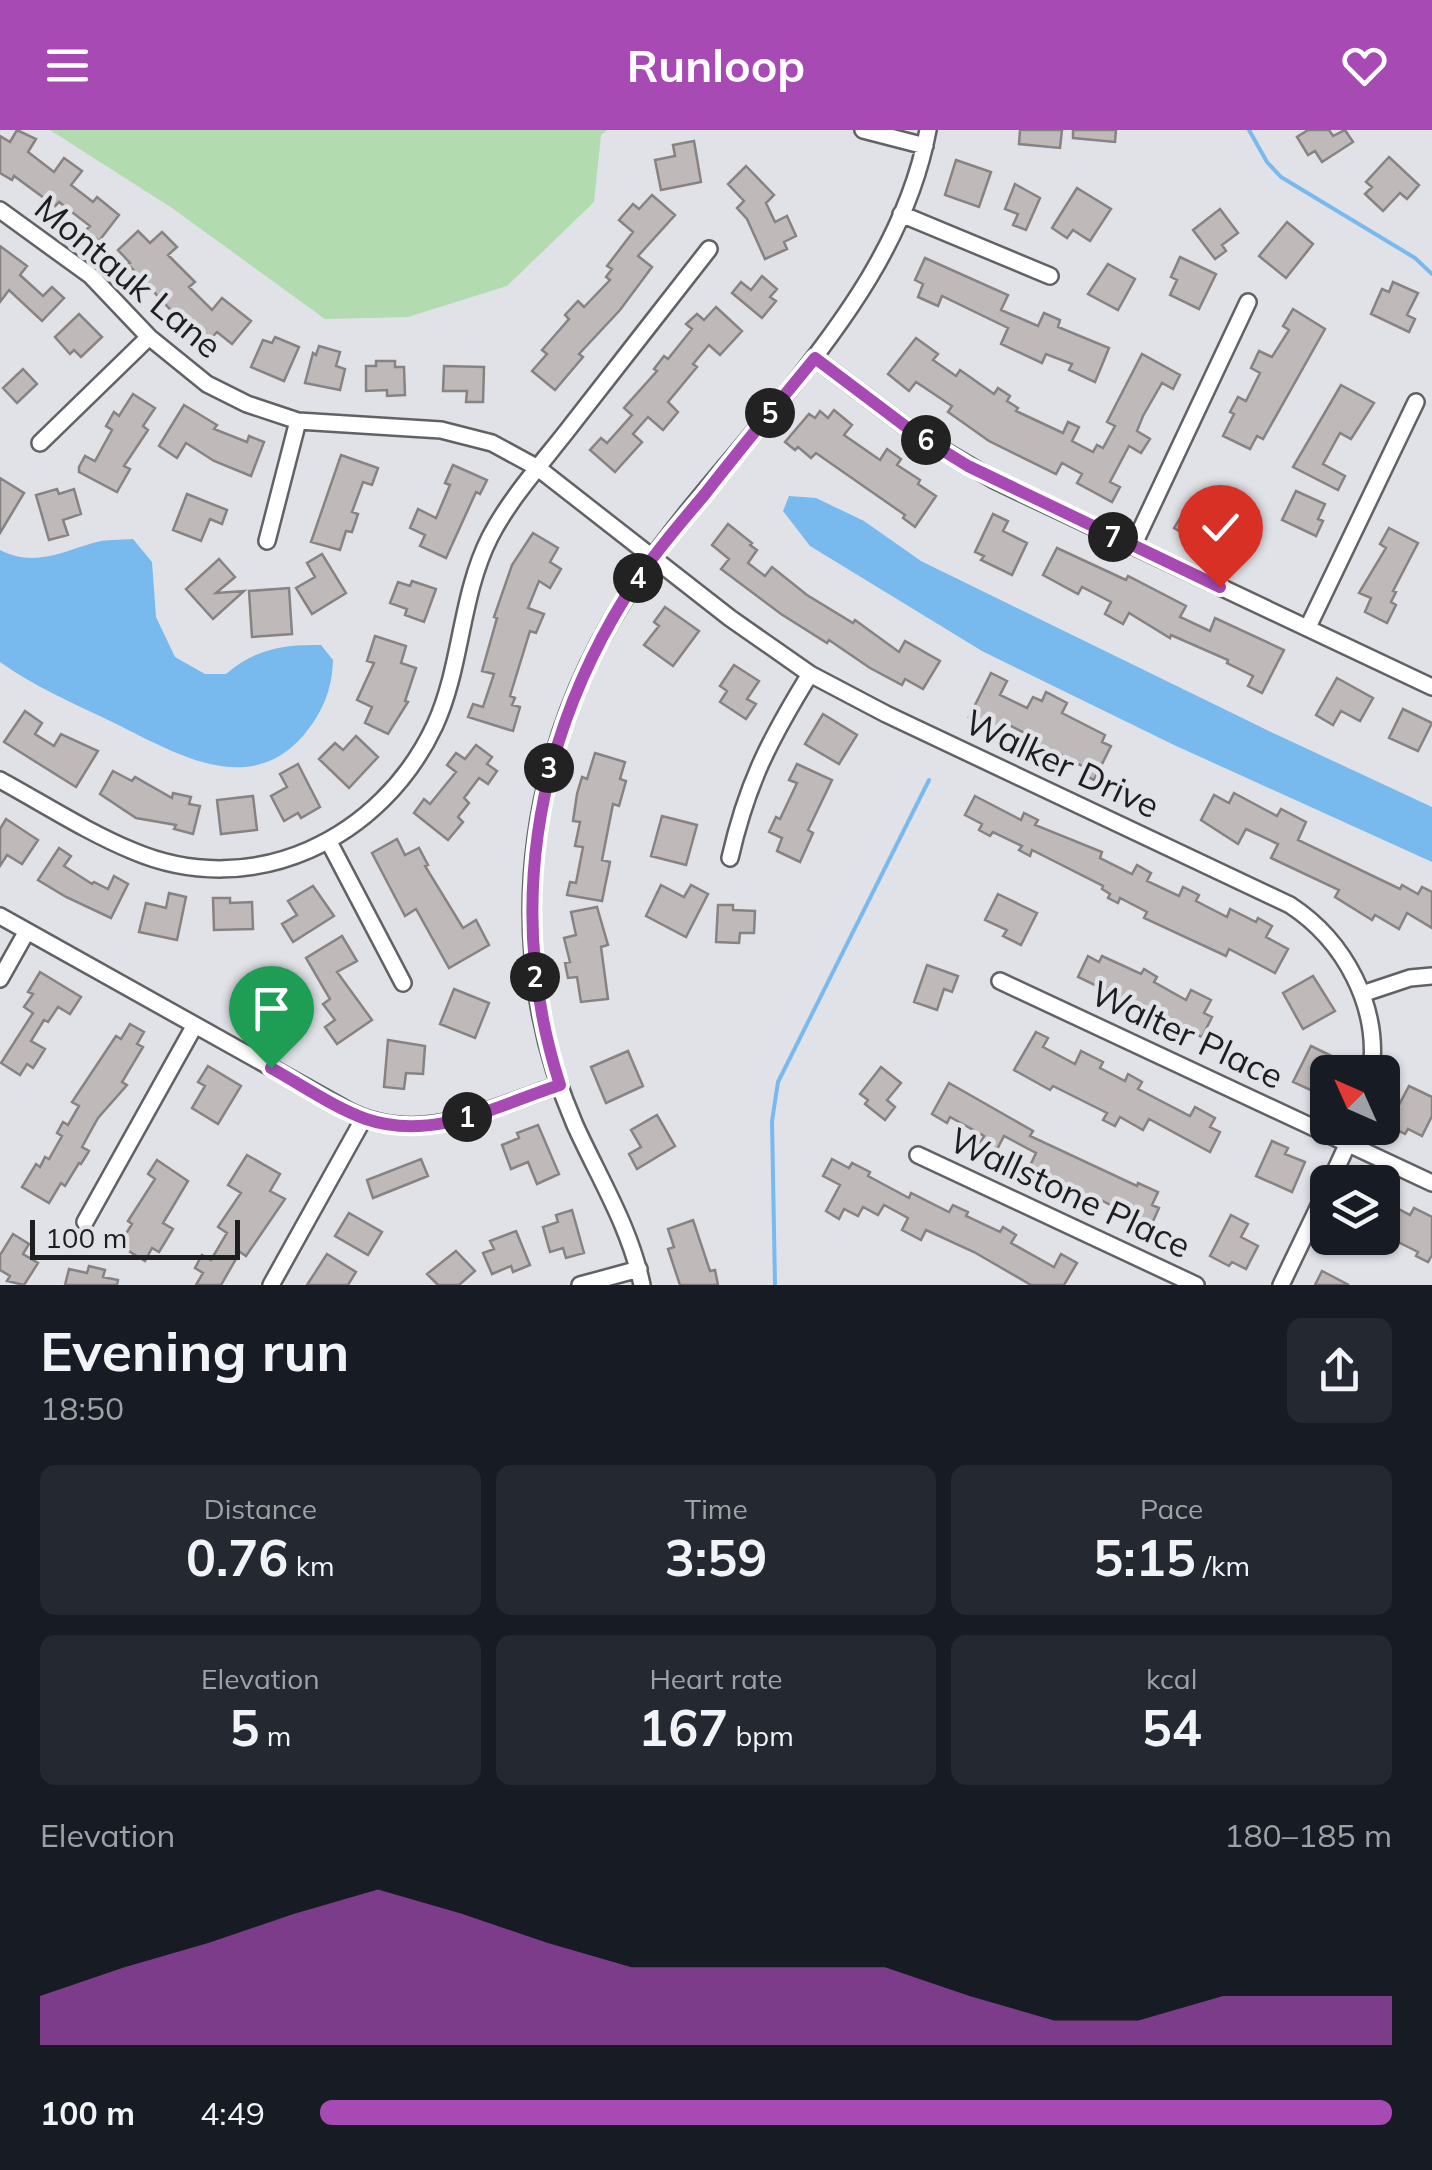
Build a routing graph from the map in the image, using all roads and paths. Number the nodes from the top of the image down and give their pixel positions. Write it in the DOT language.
graph roads {
  1 [pos="863,130"];
  2 [pos="927,138"];
  3 [pos="0,210"];
  4 [pos="901,214"];
  5 [pos="709,249"];
  6 [pos="1050,276"];
  7 [pos="1248,302"];
  8 [pos="149,338"];
  9 [pos="815,358"];
  10 [pos="1416,402"];
  11 [pos="298,421"];
  12 [pos="40,443"];
  13 [pos="538,468"];
  14 [pos="267,541"];
  15 [pos="1133,546"];
  16 [pos="652,558"];
  17 [pos="1308,628"];
  18 [pos="810,674"];
  19 [pos="1432,686"];
  20 [pos="0,780"];
  21 [pos="329,842"];
  22 [pos="730,858"];
  23 [pos="0,916"];
  24 [pos="27,931"];
  25 [pos="1432,976"];
  26 [pos="0,980"];
  27 [pos="1000,981"];
  28 [pos="403,983"];
  29 [pos="1362,994"];
  30 [pos="195,1025"];
  31 [pos="1371,1055"];
  32 [pos="560,1085"];
  33 [pos="364,1118"];
  34 [pos="1310,1126"];
  35 [pos="1350,1145"];
  36 [pos="918,1155"];
  37 [pos="1432,1183"];
  38 [pos="85,1222"];
  39 [pos="1310,1225"];
  40 [pos="640,1277"];
  41 [pos="271,1285"];
  42 [pos="580,1285"];
  43 [pos="1196,1285"];
  44 [pos="1281,1285"];
  1 -- 2 [label="street"];
  2 -- 4 [label="street"];
  3 -- 8 [label="street, Montauk Lane"];
  4 -- 6 [label="street"];
  4 -- 9 [label="street"];
  5 -- 13 [label="street"];
  7 -- 15 [label="street"];
  8 -- 11 [label="street, Montauk Lane"];
  8 -- 12 [label="street"];
  9 -- 15 [label="street"];
  9 -- 16 [label="street"];
  10 -- 17 [label="street"];
  11 -- 13 [label="street, Montauk Lane"];
  11 -- 14 [label="street"];
  13 -- 16 [label="street, Montauk Lane"];
  13 -- 21 [label="street"];
  15 -- 17 [label="street"];
  16 -- 18 [label="street, Walker Drive"];
  16 -- 32 [label="street"];
  17 -- 19 [label="street"];
  18 -- 22 [label="street"];
  18 -- 29 [label="street, Walker Drive"];
  20 -- 21 [label="street"];
  21 -- 28 [label="street"];
  23 -- 24 [label="street"];
  24 -- 26 [label="street"];
  24 -- 30 [label="street"];
  25 -- 29 [label="street"];
  27 -- 34 [label="street, Walter Place"];
  29 -- 31 [label="street, Walker Drive"];
  30 -- 33 [label="street"];
  30 -- 38 [label="street"];
  32 -- 33 [label="street"];
  32 -- 40 [label="street"];
  33 -- 41 [label="street"];
  35 -- 37 [label="street, Walter Place"];
  36 -- 43 [label="street, Wallstone Place"];
  39 -- 44 [label="street"];
  40 -- 42 [label="street"];
}
